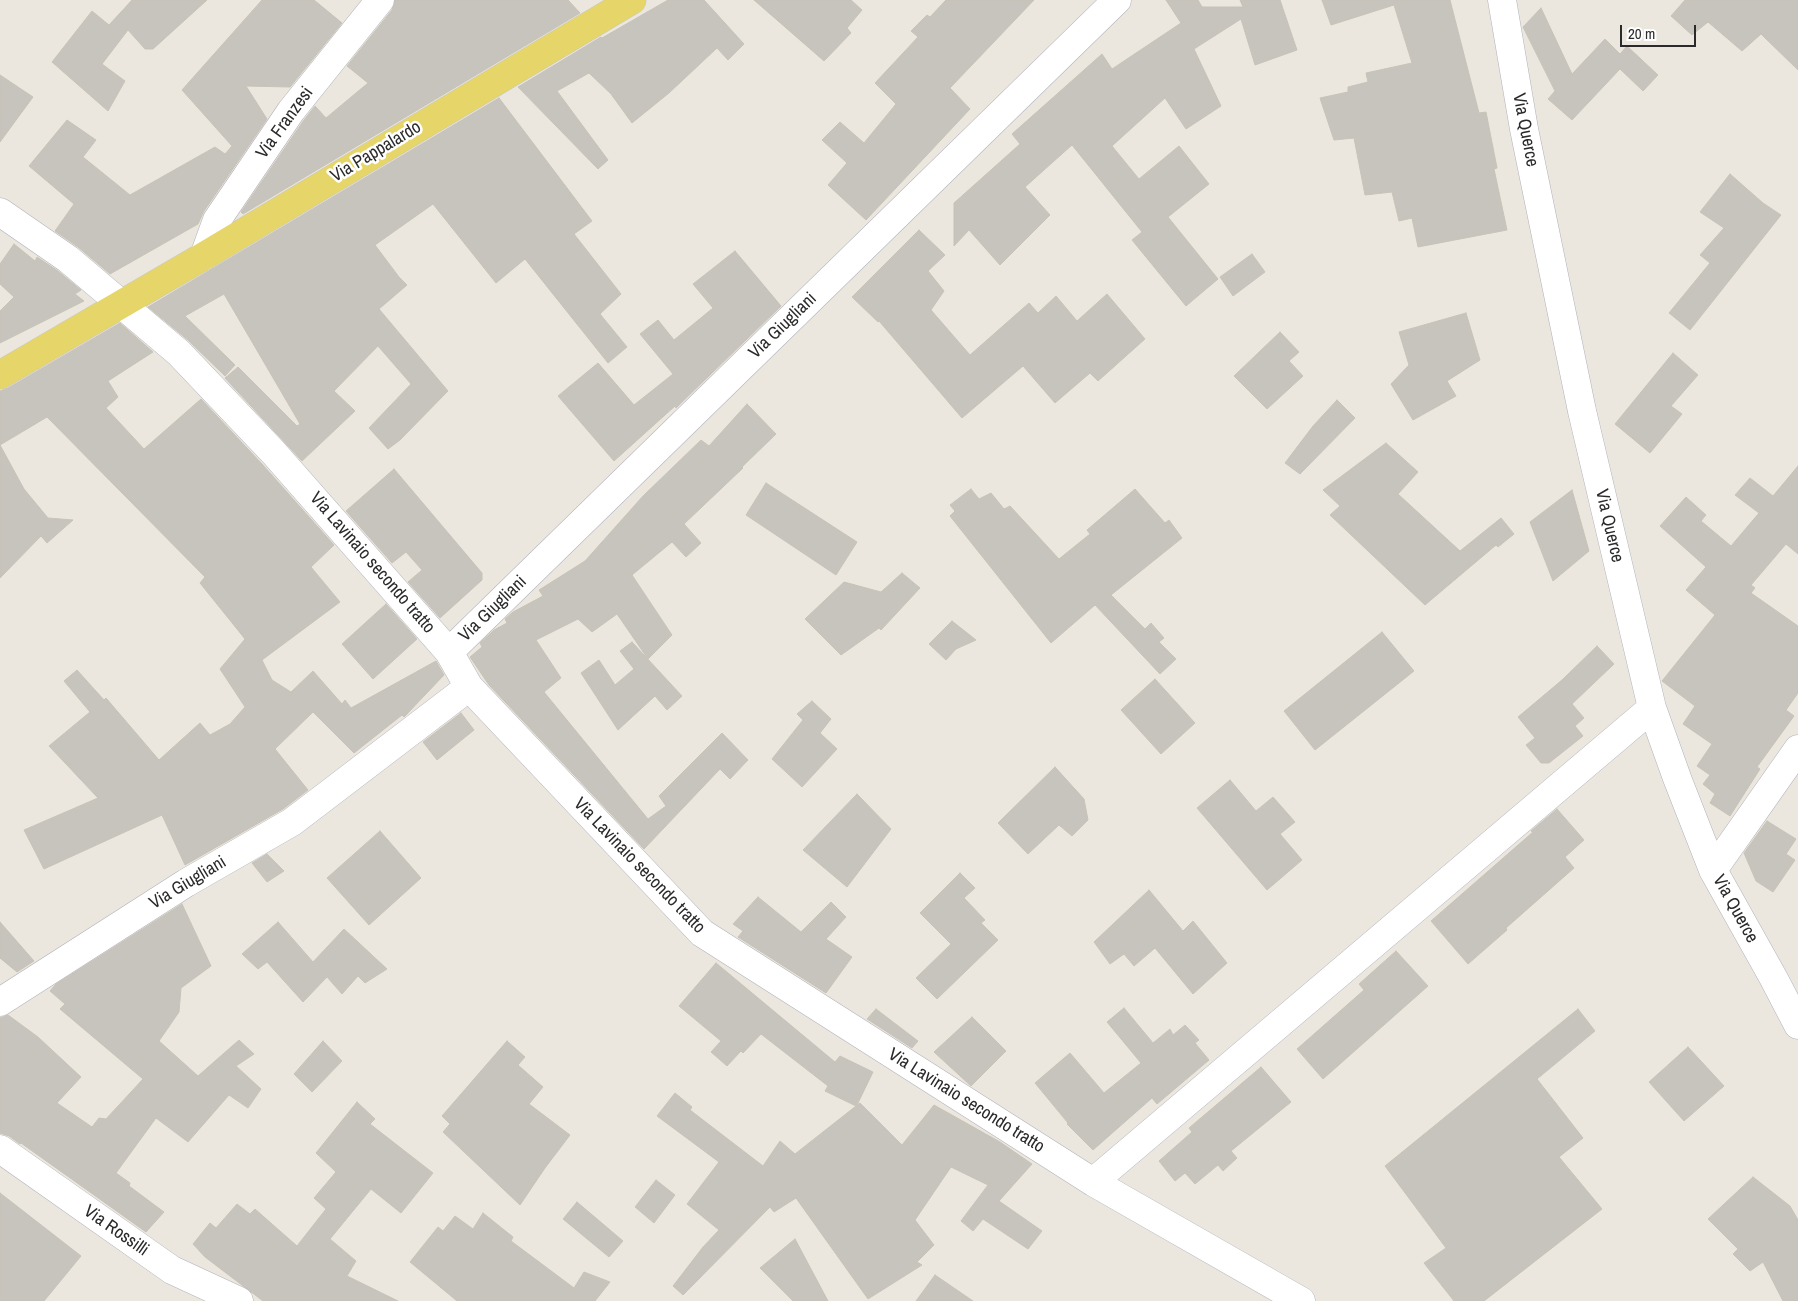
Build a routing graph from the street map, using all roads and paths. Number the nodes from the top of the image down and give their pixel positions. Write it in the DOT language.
graph roads {
  1 [pos="380,0"];
  2 [pos="632,0"];
  3 [pos="1502,0"];
  4 [pos="1113,1"];
  5 [pos="0,212"];
  6 [pos="204,256"];
  7 [pos="122,305"];
  8 [pos="0,375"];
  9 [pos="449,652"];
  10 [pos="468,687"];
  11 [pos="1652,708"];
  12 [pos="1798,749"];
  13 [pos="1713,870"];
  14 [pos="0,1002"];
  15 [pos="1798,1025"];
  16 [pos="0,1149"];
  17 [pos="1093,1182"];
  18 [pos="239,1301"];
  19 [pos="1301,1301"];
  1 -- 6 [label="street, Via Franzesi"];
  2 -- 6 [label="main road, Via Pappalardo"];
  3 -- 11 [label="street, Via Querce"];
  4 -- 9 [label="street, Via Giugliani"];
  5 -- 7 [label="street, Via Lavinaio secondo tratto"];
  6 -- 7 [label="main road, Via Pappalardo"];
  7 -- 8 [label="main road, Via Pappalardo"];
  7 -- 9 [label="street, Via Lavinaio secondo tratto"];
  9 -- 10 [label="street, Via Lavinaio secondo tratto"];
  10 -- 14 [label="street, Via Giugliani"];
  10 -- 17 [label="street, Via Lavinaio secondo tratto"];
  11 -- 13 [label="street, Via Querce"];
  11 -- 17 [label="street"];
  12 -- 13 [label="street"];
  13 -- 15 [label="street, Via Querce"];
  16 -- 18 [label="street, Via Rossilli"];
  17 -- 19 [label="street, Via Lavinaio secondo tratto"];
}
